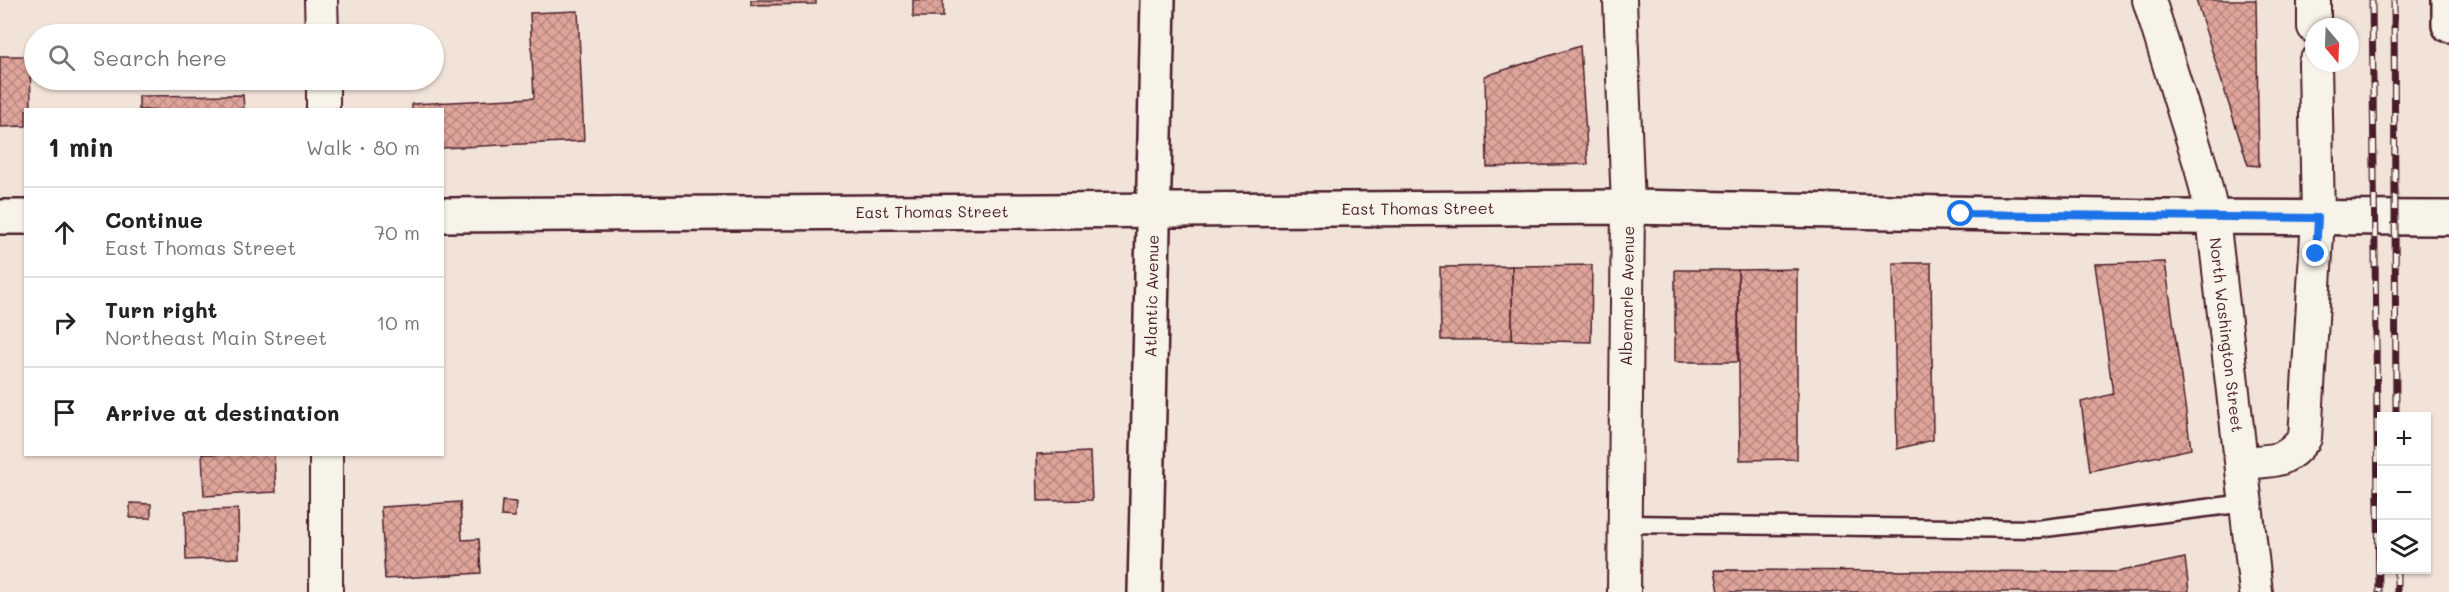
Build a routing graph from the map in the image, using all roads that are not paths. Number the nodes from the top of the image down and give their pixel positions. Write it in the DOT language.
graph roads {
  1 [pos="321,0"];
  2 [pos="1158,0"];
  3 [pos="1620,0"];
  4 [pos="2150,0"];
  5 [pos="2314,0"];
  6 [pos="2449,0"];
  7 [pos="2314,18"];
  8 [pos="322,24"];
  9 [pos="2449,25"];
  10 [pos="2315,72"];
  11 [pos="323,90"];
  12 [pos="323,108"];
  13 [pos="1629,207"];
  14 [pos="1155,211"];
  15 [pos="444,215"];
  16 [pos="0,217"];
  17 [pos="24,217"];
  18 [pos="2213,218"];
  19 [pos="2318,218"];
  20 [pos="2449,218"];
  21 [pos="326,456"];
  22 [pos="2242,462"];
  23 [pos="2246,503"];
  24 [pos="1625,524"];
  25 [pos="326,592"];
  26 [pos="1145,592"];
  27 [pos="1624,592"];
  28 [pos="2256,592"];
  1 -- 8 [label="street"];
  2 -- 14 [label="main road, Atlantic Avenue"];
  3 -- 13 [label="street, Albemarle Avenue"];
  4 -- 18 [label="street, North Washington Street"];
  5 -- 7 [label="street"];
  6 -- 9 [label="main road"];
  10 -- 19 [label="street"];
  11 -- 12 [label="street"];
  13 -- 14 [label="main road, East Thomas Street"];
  13 -- 18 [label="main road, East Thomas Street"];
  13 -- 24 [label="street, Albemarle Avenue"];
  14 -- 15 [label="main road, East Thomas Street"];
  14 -- 26 [label="main road, Atlantic Avenue"];
  16 -- 17 [label="main road"];
  18 -- 19 [label="main road, East Thomas Street"];
  18 -- 22 [label="street, North Washington Street"];
  19 -- 20 [label="main road, East Thomas Street"];
  19 -- 22 [label="street"];
  21 -- 25 [label="street"];
  22 -- 23 [label="street, North Washington Street"];
  23 -- 24 [label="lane"];
  23 -- 28 [label="street, North Washington Street"];
  24 -- 27 [label="street, Albemarle Avenue"];
}
